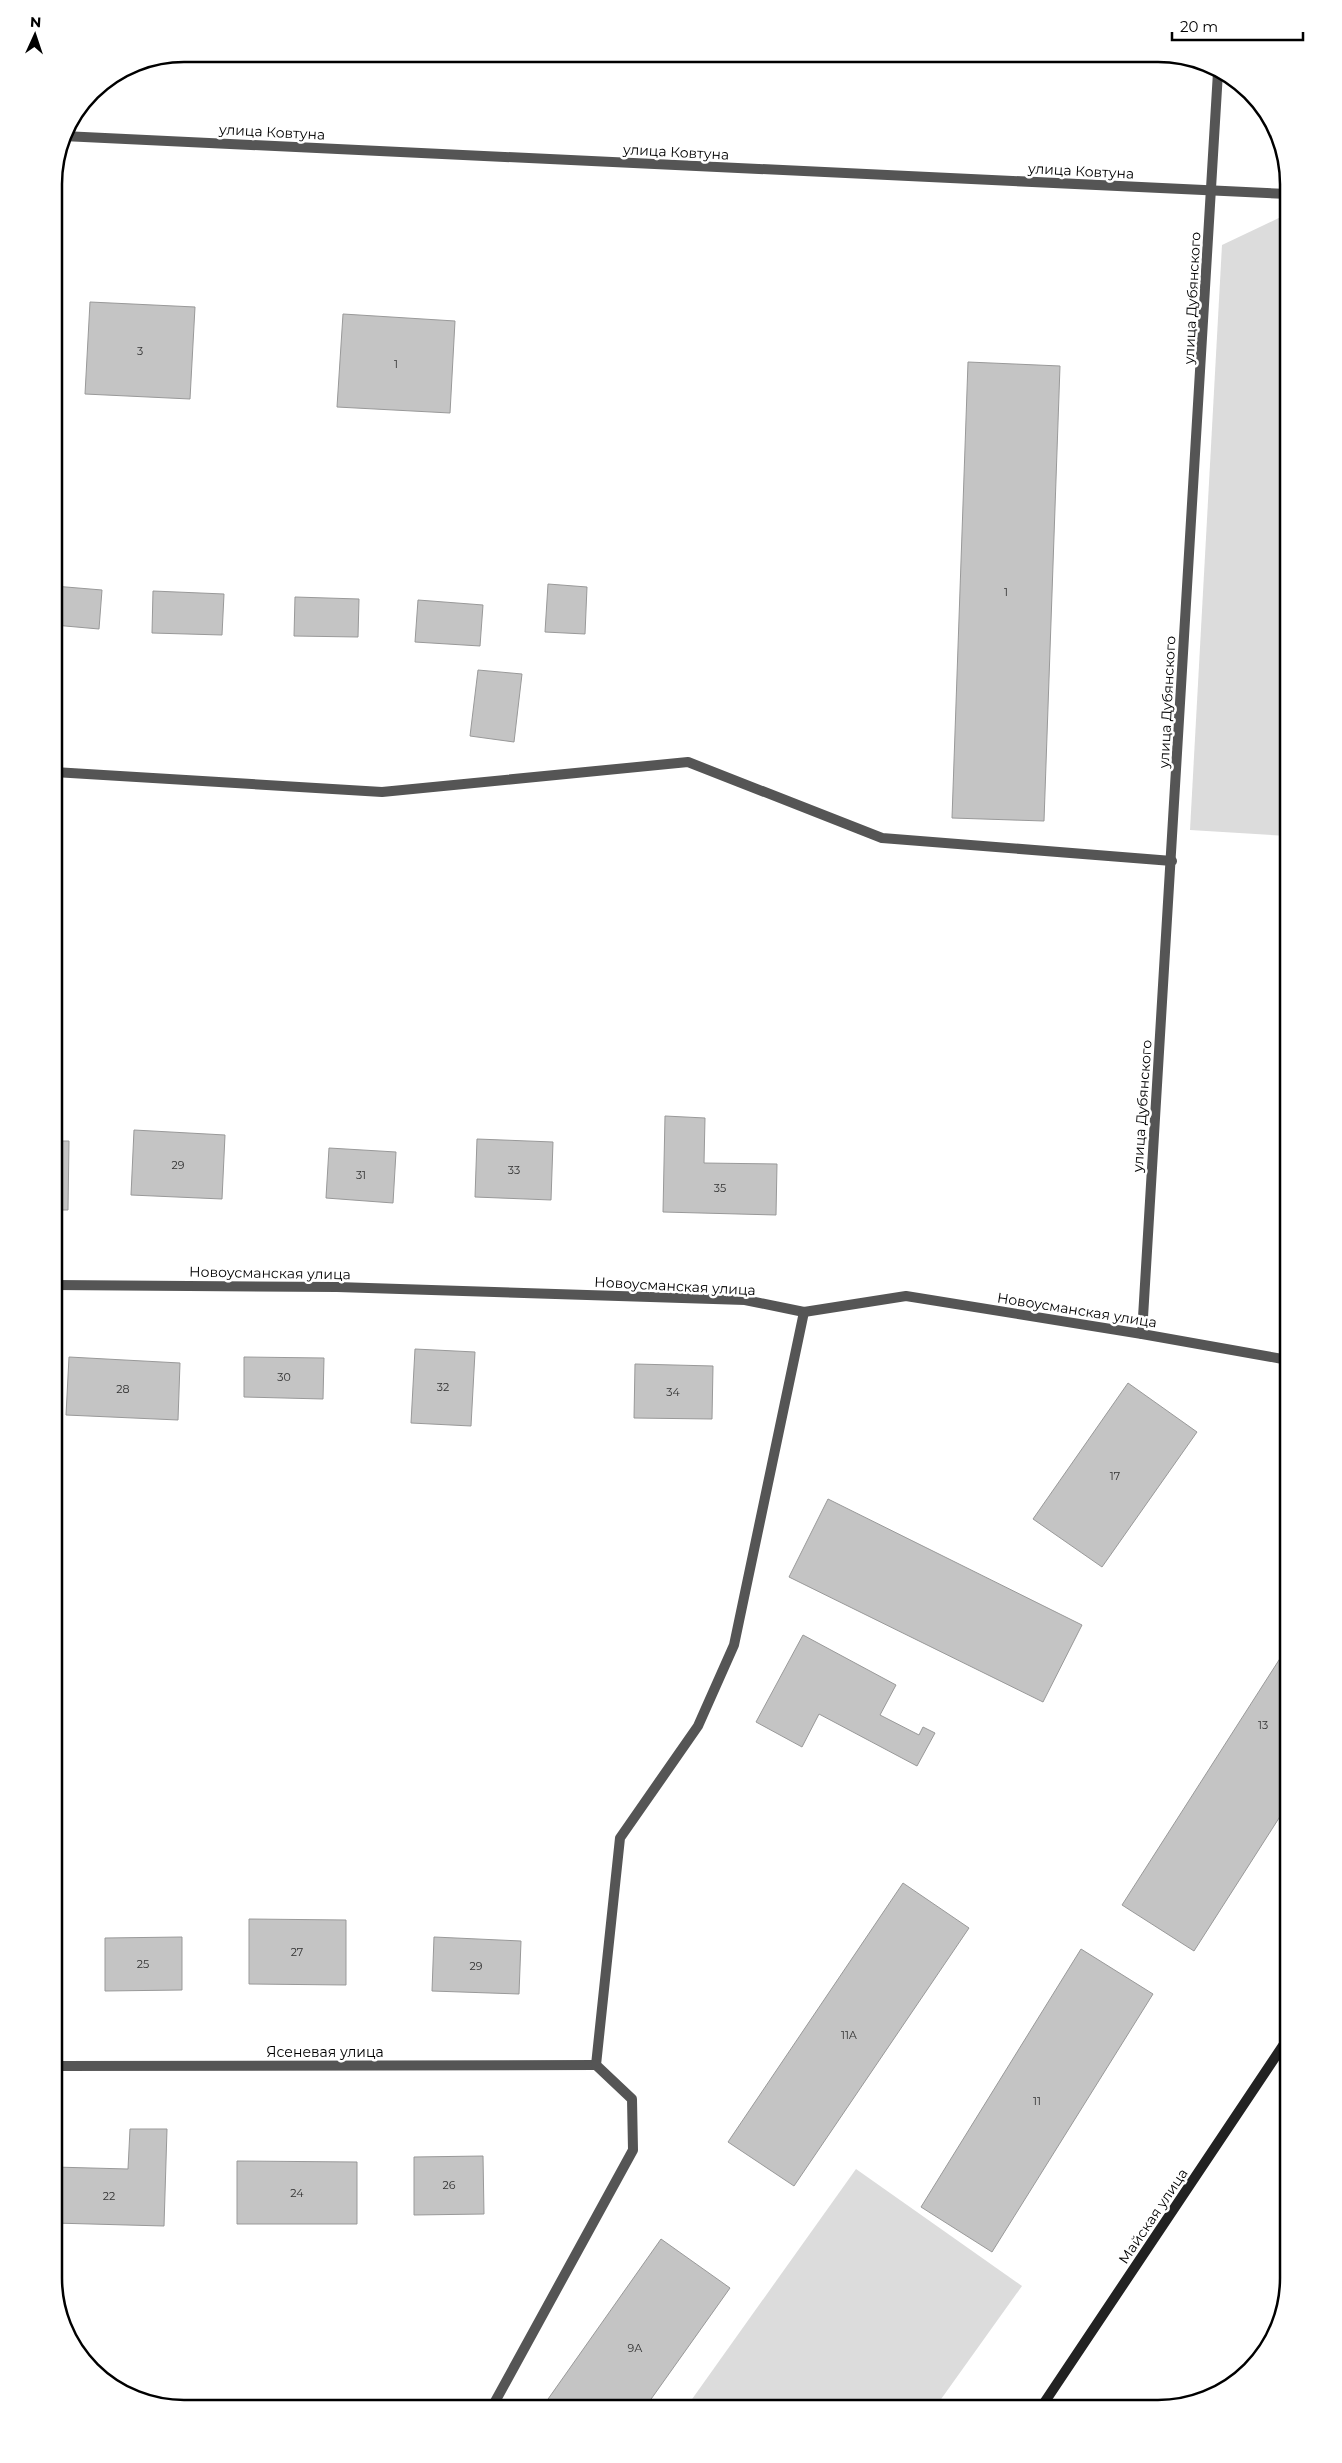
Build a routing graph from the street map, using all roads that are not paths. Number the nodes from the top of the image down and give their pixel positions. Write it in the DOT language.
graph roads {
  1 [pos="1218,78"];
  2 [pos="73,136"];
  3 [pos="1212,191"];
  4 [pos="1280,194"];
  5 [pos="63,773"];
  6 [pos="1172,861"];
  7 [pos="63,1285"];
  8 [pos="804,1312"];
  9 [pos="1142,1334"];
  10 [pos="1280,1359"];
  11 [pos="1280,2050"];
  12 [pos="63,2066"];
  13 [pos="596,2066"];
  14 [pos="496,2400"];
  15 [pos="1046,2400"];
  1 -- 3 [label="street, улица Дубянского"];
  2 -- 3 [label="street, улица Ковтуна"];
  3 -- 4 [label="street, улица Ковтуна"];
  3 -- 6 [label="street, улица Дубянского"];
  5 -- 6 [label="street"];
  6 -- 9 [label="street, улица Дубянского"];
  7 -- 8 [label="street, Новоусманская улица"];
  8 -- 9 [label="street, Новоусманская улица"];
  8 -- 13 [label="street"];
  9 -- 10 [label="street, Новоусманская улица"];
  11 -- 15 [label="street, Майская улица"];
  12 -- 13 [label="street, Ясеневая улица"];
  13 -- 14 [label="street"];
}
